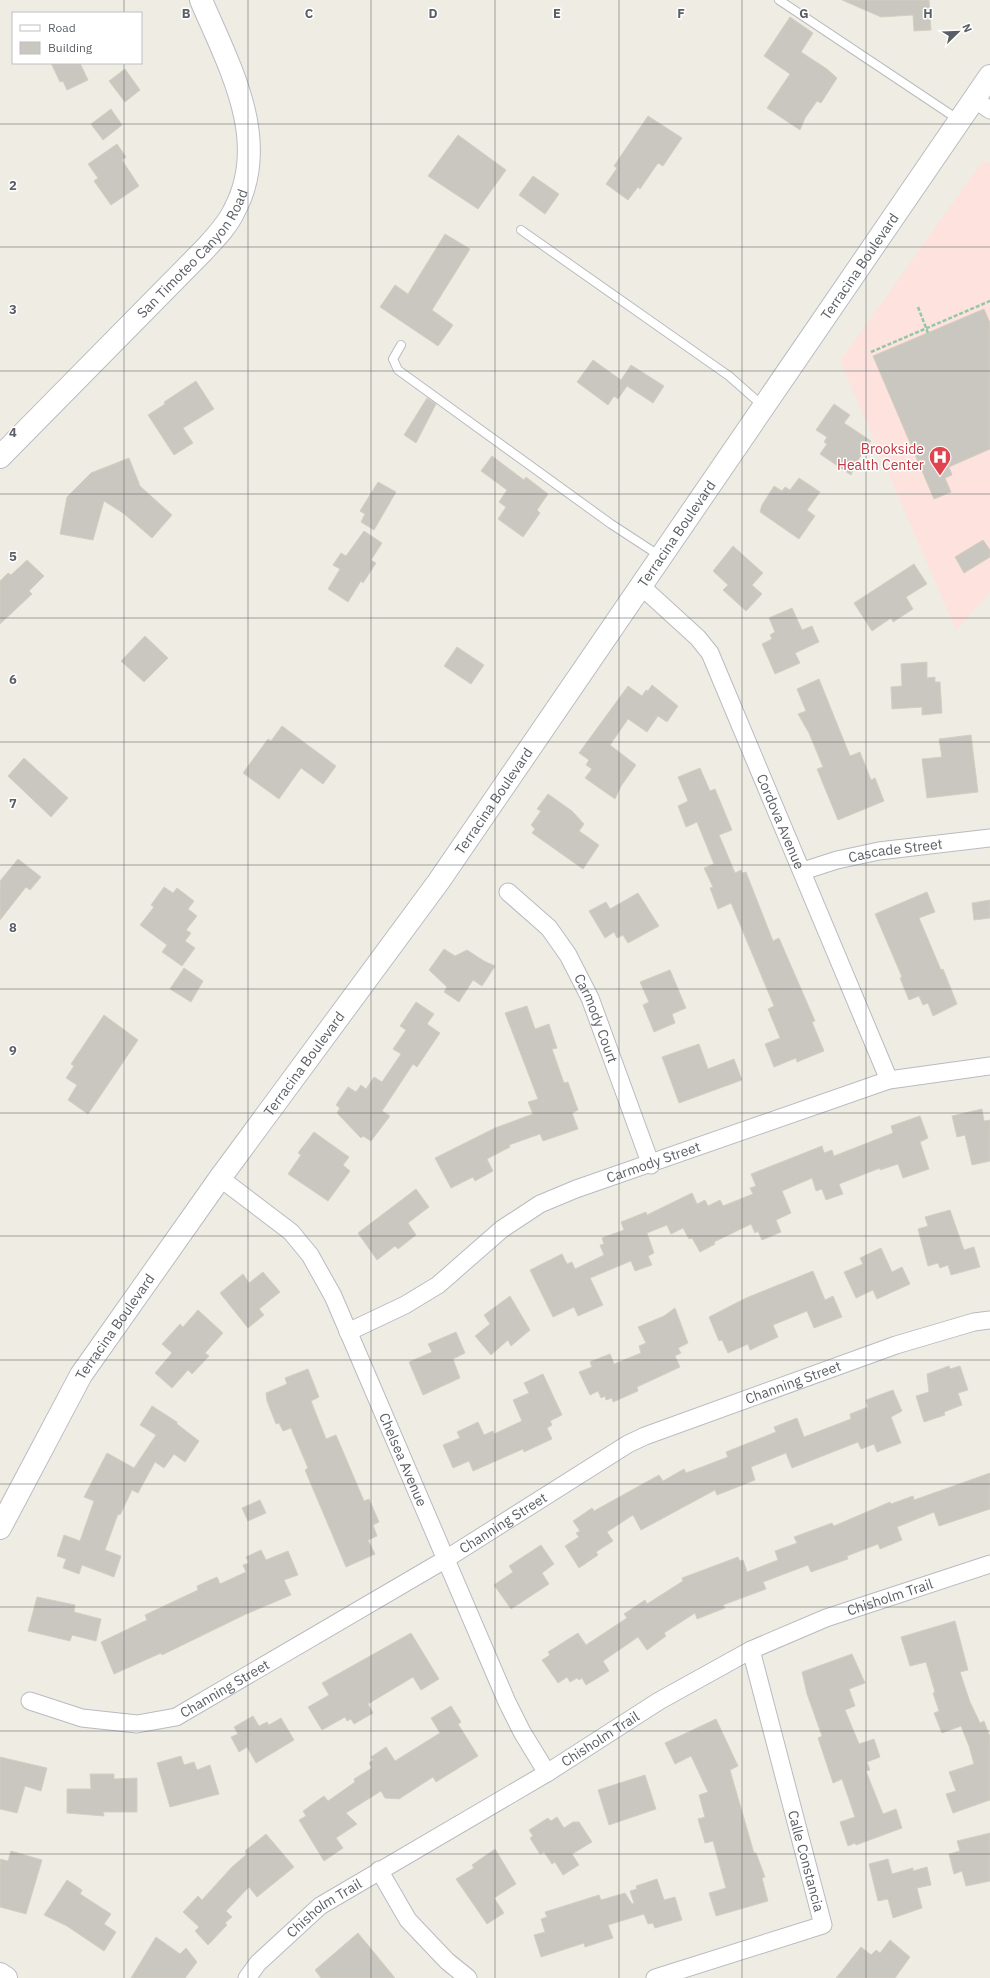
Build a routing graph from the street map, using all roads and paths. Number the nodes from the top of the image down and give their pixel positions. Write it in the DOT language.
graph roads {
  1 [pos="201,0"];
  2 [pos="779,0"];
  3 [pos="990,76"];
  4 [pos="982,105"];
  5 [pos="959,121"];
  6 [pos="521,230"];
  7 [pos="990,301"];
  8 [pos="918,307"];
  9 [pos="927,328"];
  10 [pos="928,333"];
  11 [pos="401,344"];
  12 [pos="871,352"];
  13 [pos="764,407"];
  14 [pos="0,457"];
  15 [pos="661,557"];
  16 [pos="641,586"];
  17 [pos="990,838"];
  18 [pos="803,871"];
  19 [pos="508,892"];
  20 [pos="990,1066"];
  21 [pos="889,1080"];
  22 [pos="651,1165"];
  23 [pos="220,1178"];
  24 [pos="990,1320"];
  25 [pos="348,1332"];
  26 [pos="0,1528"];
  27 [pos="446,1559"];
  28 [pos="989,1568"];
  29 [pos="751,1650"];
  30 [pos="30,1701"];
  31 [pos="547,1773"];
  32 [pos="379,1870"];
  33 [pos="0,1974"];
  34 [pos="6,1978"];
  35 [pos="247,1978"];
  36 [pos="468,1978"];
  37 [pos="655,1978"];
  1 -- 14 [label="main road, San Timoteo Canyon Road"];
  2 -- 5 [label="lane"];
  3 -- 4 [label="main road, Terracina Boulevard"];
  4 -- 5 [label="main road, Terracina Boulevard"];
  5 -- 13 [label="main road, Terracina Boulevard"];
  6 -- 13 [label="lane"];
  7 -- 9 [label="path"];
  8 -- 9 [label="path"];
  9 -- 10 [label="path"];
  9 -- 12 [label="path"];
  11 -- 15 [label="lane"];
  13 -- 15 [label="main road, Terracina Boulevard"];
  15 -- 16 [label="main road, Terracina Boulevard"];
  16 -- 18 [label="street, Cordova Avenue"];
  16 -- 23 [label="main road, Terracina Boulevard"];
  17 -- 18 [label="street, Cascade Street"];
  18 -- 21 [label="street, Cordova Avenue"];
  19 -- 22 [label="street, Carmody Court"];
  20 -- 21 [label="street, Carmody Street"];
  21 -- 22 [label="street, Carmody Street"];
  22 -- 25 [label="street, Carmody Street"];
  23 -- 25 [label="street, Chelsea Avenue"];
  23 -- 26 [label="main road, Terracina Boulevard"];
  24 -- 27 [label="street, Channing Street"];
  25 -- 27 [label="street, Chelsea Avenue"];
  27 -- 30 [label="street, Channing Street"];
  27 -- 31 [label="street, Chelsea Avenue"];
  28 -- 29 [label="street, Chisholm Trail"];
  29 -- 31 [label="street, Chisholm Trail"];
  29 -- 37 [label="street, Calle Constancia"];
  31 -- 32 [label="street, Chisholm Trail"];
  32 -- 35 [label="street, Chisholm Trail"];
  32 -- 36 [label="street"];
  33 -- 34 [label="main road"];
}
